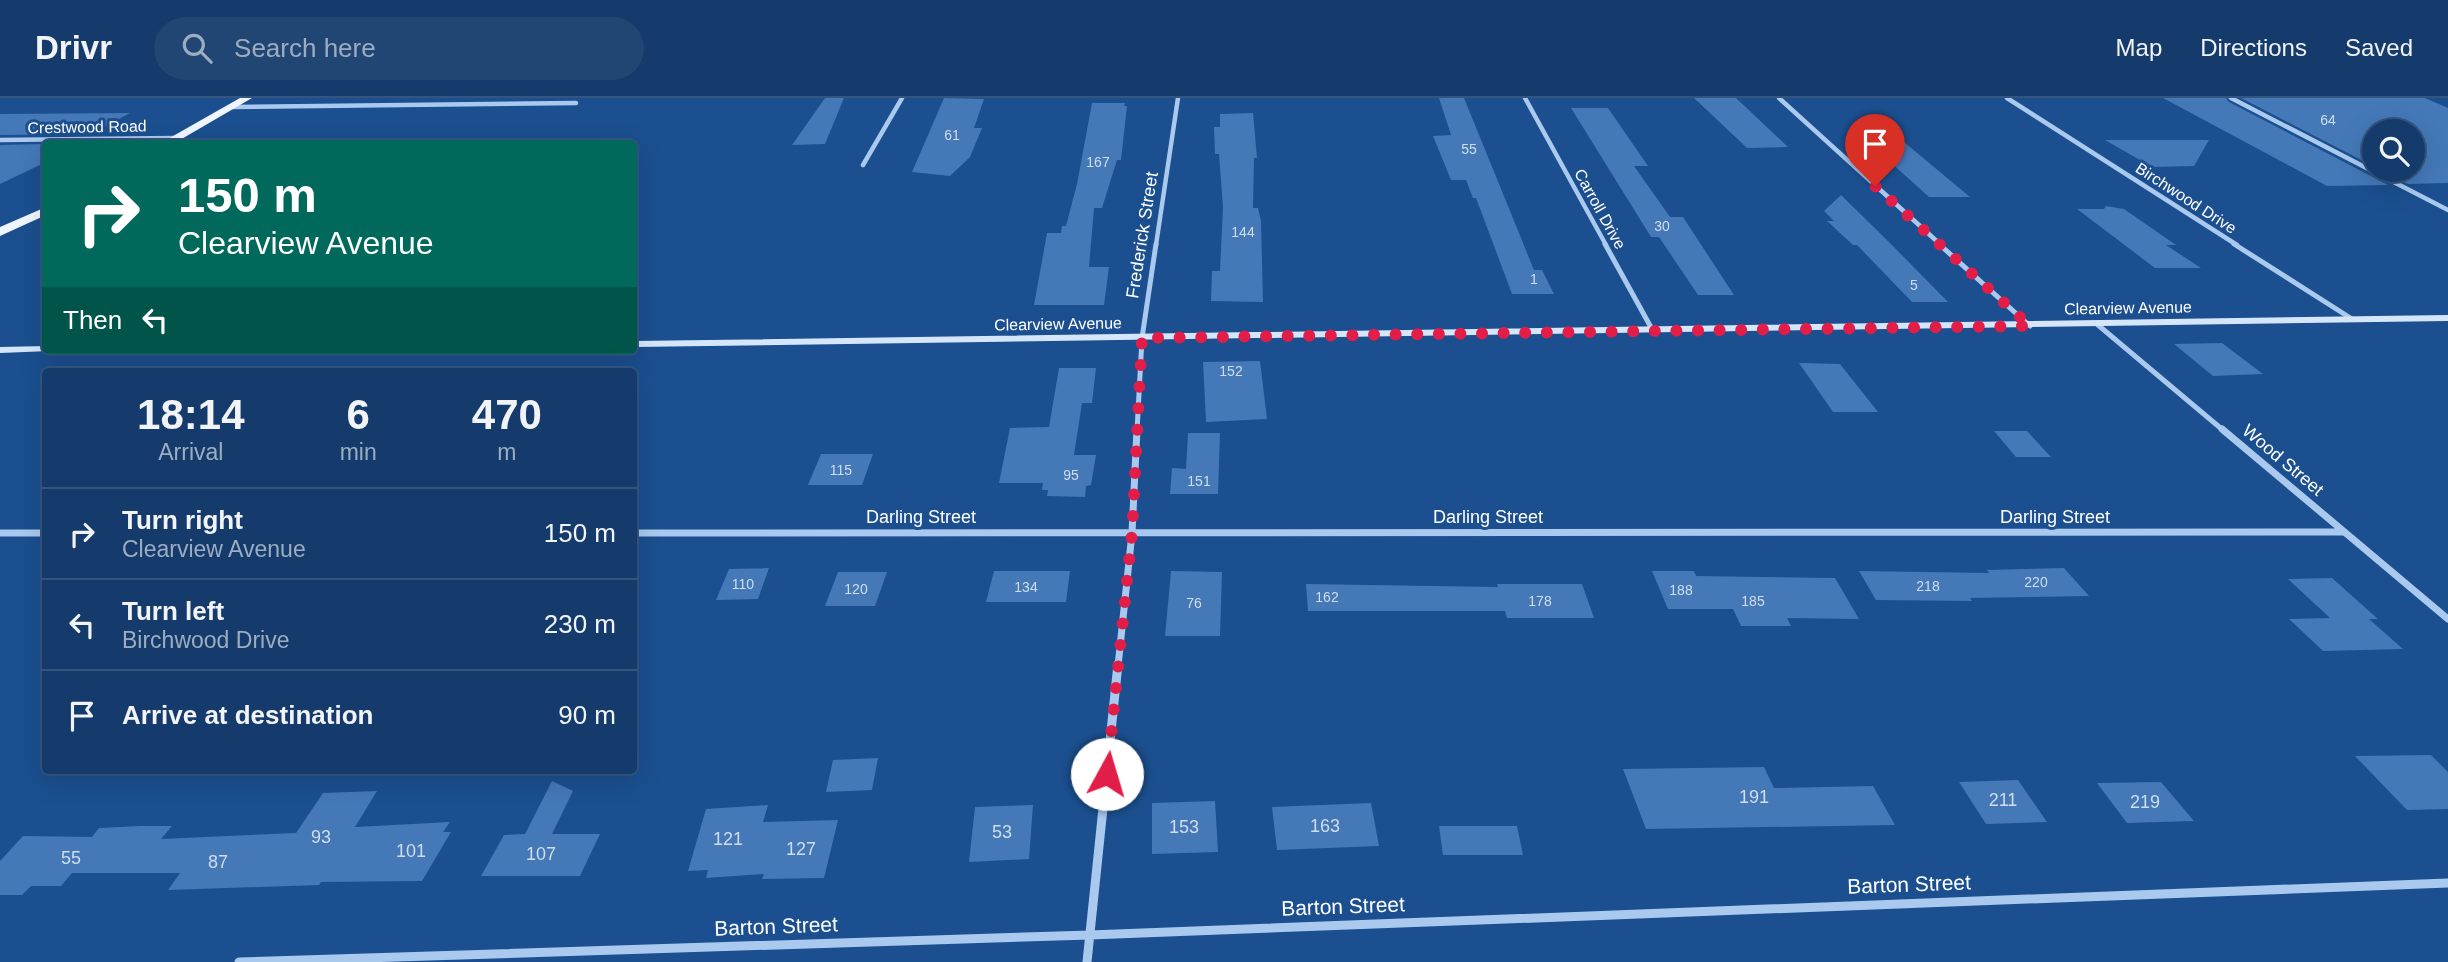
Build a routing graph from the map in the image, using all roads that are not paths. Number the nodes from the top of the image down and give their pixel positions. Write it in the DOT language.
graph roads {
  1 [pos="247,98"];
  2 [pos="902,98"];
  3 [pos="1178,98"];
  4 [pos="1525,98"];
  5 [pos="1779,98"];
  6 [pos="2007,98"];
  7 [pos="2231,98"];
  8 [pos="576,103"];
  9 [pos="231,107"];
  10 [pos="0,140"];
  11 [pos="42,140"];
  12 [pos="171,140"];
  13 [pos="863,165"];
  14 [pos="2448,210"];
  15 [pos="42,212"];
  16 [pos="0,232"];
  17 [pos="2448,318"];
  18 [pos="2352,319"];
  19 [pos="2098,324"];
  20 [pos="2030,326"];
  21 [pos="1653,331"];
  22 [pos="1142,338"];
  23 [pos="637,344"];
  24 [pos="42,349"];
  25 [pos="0,350"];
  26 [pos="2343,532"];
  27 [pos="0,533"];
  28 [pos="42,533"];
  29 [pos="637,533"];
  30 [pos="1132,533"];
  31 [pos="2448,619"];
  32 [pos="2448,883"];
  33 [pos="1090,935"];
  34 [pos="239,962"];
  35 [pos="1087,962"];
  1 -- 9 [label="main road"];
  2 -- 13 [label="street"];
  3 -- 22 [label="street, Frederick Street"];
  4 -- 21 [label="street, Carroll Drive"];
  5 -- 20 [label="street"];
  6 -- 18 [label="street, Birchwood Drive"];
  7 -- 14 [label="street"];
  8 -- 9 [label="street"];
  9 -- 12 [label="main road"];
  10 -- 11 [label="street, Crestwood Road"];
  15 -- 16 [label="main road"];
  17 -- 18 [label="street, Clearview Avenue"];
  18 -- 19 [label="street, Clearview Avenue"];
  19 -- 20 [label="street, Clearview Avenue"];
  19 -- 26 [label="street, Wood Street"];
  20 -- 21 [label="street, Clearview Avenue"];
  21 -- 22 [label="street, Clearview Avenue"];
  22 -- 23 [label="street, Clearview Avenue"];
  22 -- 30 [label="street, Frederick Street"];
  24 -- 25 [label="street"];
  26 -- 30 [label="street, Darling Street"];
  26 -- 31 [label="street, Wood Street"];
  27 -- 28 [label="street"];
  29 -- 30 [label="street, Darling Street"];
  30 -- 33 [label="street, Frederick Street"];
  32 -- 33 [label="street, Barton Street"];
  33 -- 34 [label="street, Barton Street"];
  33 -- 35 [label="street, Frederick Street"];
}
